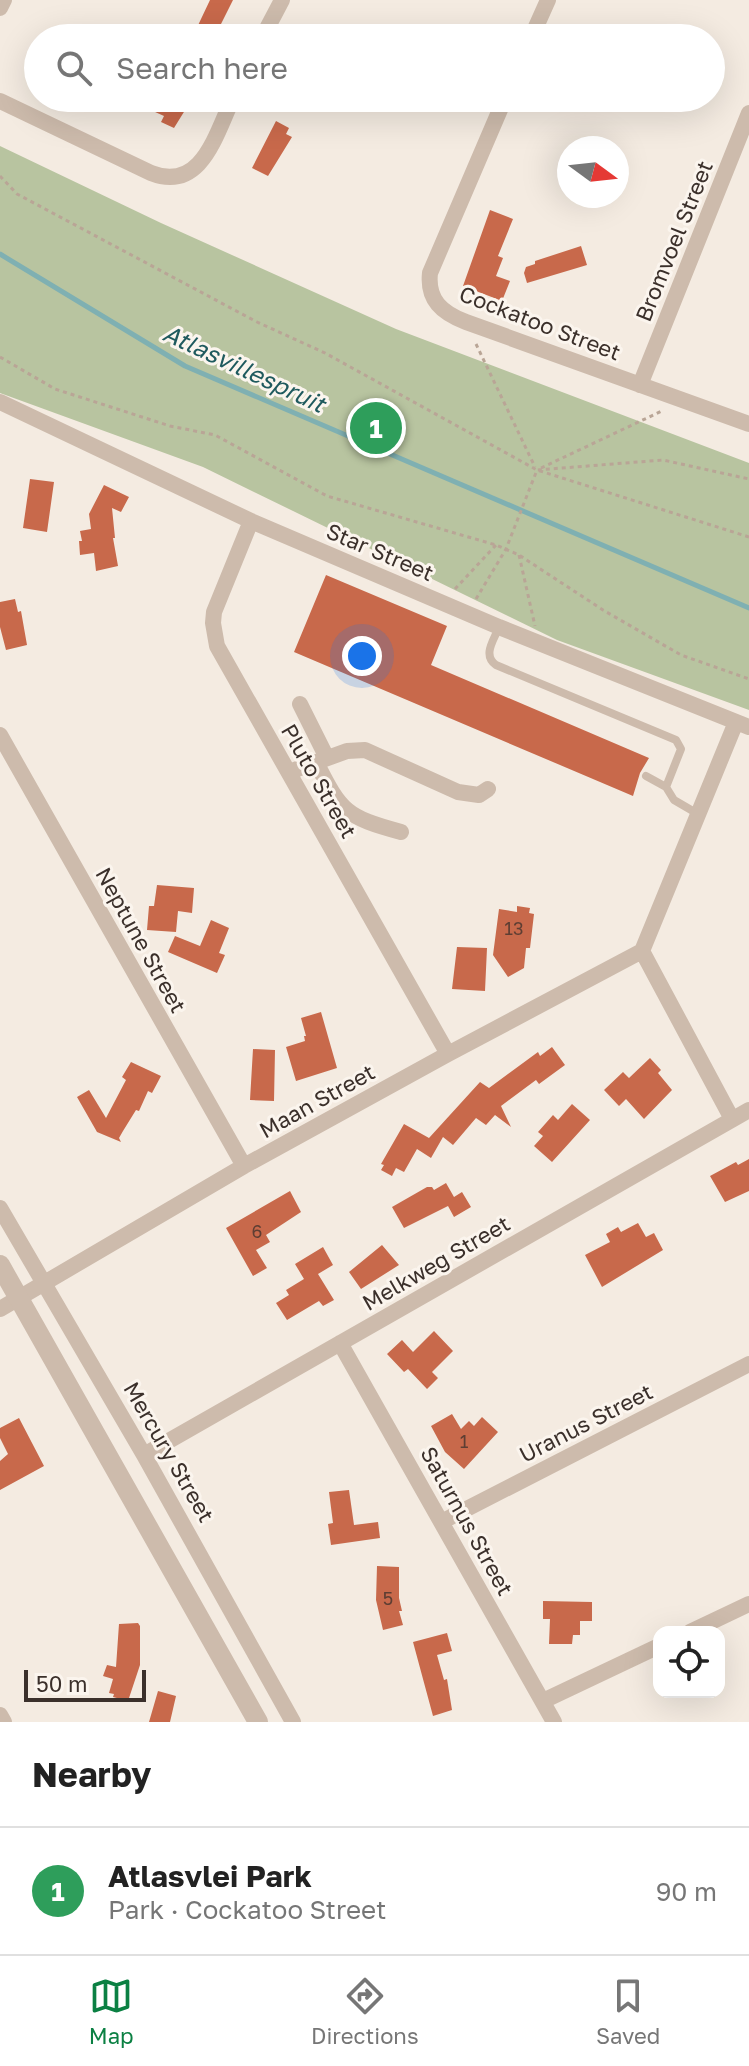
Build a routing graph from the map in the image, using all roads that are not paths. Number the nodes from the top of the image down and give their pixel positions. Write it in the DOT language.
graph roads {
  1 [pos="4,0"];
  2 [pos="282,0"];
  3 [pos="544,2"];
  4 [pos="0,8"];
  5 [pos="269,24"];
  6 [pos="536,24"];
  7 [pos="0,101"];
  8 [pos="226,112"];
  9 [pos="499,112"];
  10 [pos="749,113"];
  11 [pos="640,385"];
  12 [pos="0,402"];
  13 [pos="749,424"];
  14 [pos="251,521"];
  15 [pos="499,627"];
  16 [pos="300,704"];
  17 [pos="742,725"];
  18 [pos="0,735"];
  19 [pos="321,760"];
  20 [pos="289,772"];
  21 [pos="646,776"];
  22 [pos="666,787"];
  23 [pos="488,789"];
  24 [pos="698,814"];
  25 [pos="401,832"];
  26 [pos="642,951"];
  27 [pos="448,1054"];
  28 [pos="749,1110"];
  29 [pos="732,1119"];
  30 [pos="244,1166"];
  31 [pos="0,1208"];
  32 [pos="0,1265"];
  33 [pos="42,1283"];
  34 [pos="7,1301"];
  35 [pos="340,1343"];
  36 [pos="749,1364"];
  37 [pos="144,1455"];
  38 [pos="443,1521"];
  39 [pos="749,1604"];
  40 [pos="703,1626"];
  41 [pos="653,1649"];
  42 [pos="543,1701"];
  43 [pos="0,1715"];
  44 [pos="4,1722"];
  45 [pos="246,1722"];
  46 [pos="258,1722"];
  47 [pos="293,1722"];
  48 [pos="554,1722"];
  1 -- 4 [label="street"];
  2 -- 5 [label="street"];
  3 -- 6 [label="street"];
  7 -- 8 [label="street"];
  9 -- 11 [label="street, Cockatoo Street"];
  10 -- 11 [label="street, Bromvoel Street"];
  11 -- 13 [label="street, Cockatoo Street"];
  12 -- 14 [label="street, Star Street"];
  14 -- 15 [label="street, Star Street"];
  14 -- 20 [label="street, Pluto Street"];
  15 -- 17 [label="street, Star Street"];
  15 -- 22 [label="lane"];
  16 -- 19 [label="street"];
  17 -- 24 [label="street"];
  18 -- 30 [label="street, Neptune Street"];
  19 -- 20 [label="street"];
  19 -- 23 [label="street"];
  19 -- 25 [label="street"];
  20 -- 27 [label="street, Pluto Street"];
  21 -- 22 [label="lane"];
  22 -- 24 [label="lane"];
  24 -- 26 [label="street"];
  26 -- 27 [label="street, Maan Street"];
  26 -- 29 [label="street"];
  27 -- 30 [label="street, Maan Street"];
  28 -- 29 [label="street, Melkweg Street"];
  29 -- 35 [label="street, Melkweg Street"];
  30 -- 33 [label="street, Maan Street"];
  31 -- 33 [label="street, Mercury Street"];
  32 -- 34 [label="street"];
  33 -- 34 [label="street, Maan Street"];
  33 -- 37 [label="street, Mercury Street"];
  34 -- 45 [label="street"];
  34 -- 46 [label="street"];
  35 -- 37 [label="street, Melkweg Street"];
  35 -- 38 [label="street, Saturnus Street"];
  36 -- 38 [label="street, Uranus Street"];
  37 -- 47 [label="street, Mercury Street"];
  38 -- 42 [label="street, Saturnus Street"];
  39 -- 40 [label="street"];
  41 -- 42 [label="street"];
  42 -- 48 [label="street, Saturnus Street"];
  43 -- 44 [label="street"];
}
